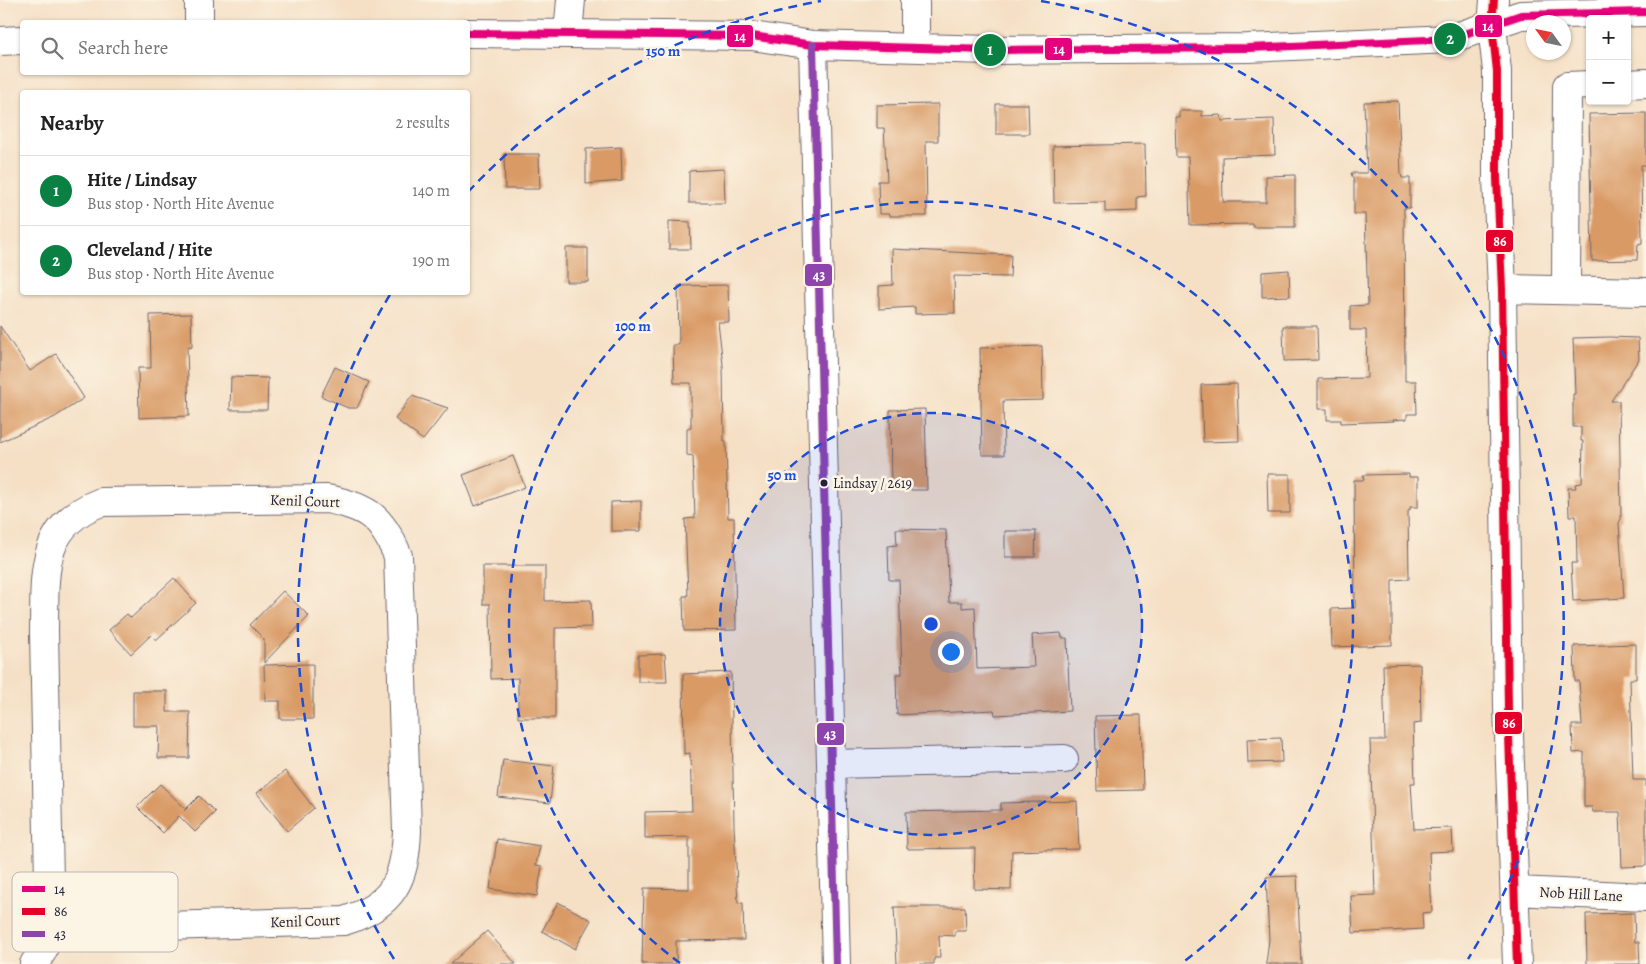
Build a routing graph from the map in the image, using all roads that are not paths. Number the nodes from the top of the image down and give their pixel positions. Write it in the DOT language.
graph roads {
  1 [pos="199,0"];
  2 [pos="571,0"];
  3 [pos="915,0"];
  4 [pos="1646,12"];
  5 [pos="1493,13"];
  6 [pos="199,20"];
  7 [pos="470,33"];
  8 [pos="568,33"];
  9 [pos="20,40"];
  10 [pos="0,41"];
  11 [pos="813,46"];
  12 [pos="915,47"];
  13 [pos="1646,83"];
  14 [pos="1631,84"];
  15 [pos="1586,85"];
  16 [pos="1502,289"];
  17 [pos="1566,290"];
  18 [pos="1646,292"];
  19 [pos="1064,760"];
  20 [pos="831,764"];
  21 [pos="49,872"];
  22 [pos="1515,891"];
  23 [pos="1646,897"];
  24 [pos="178,926"];
  25 [pos="42,952"];
  26 [pos="34,964"];
  27 [pos="836,964"];
  28 [pos="1516,964"];
  1 -- 6 [label="street"];
  2 -- 8 [label="street"];
  3 -- 12 [label="street"];
  4 -- 5 [label="street"];
  5 -- 12 [label="street"];
  5 -- 16 [label="street"];
  7 -- 8 [label="street"];
  8 -- 11 [label="street"];
  9 -- 10 [label="street"];
  11 -- 12 [label="street"];
  11 -- 20 [label="street"];
  13 -- 14 [label="street"];
  15 -- 17 [label="street"];
  16 -- 17 [label="street"];
  16 -- 22 [label="street"];
  17 -- 18 [label="street"];
  19 -- 20 [label="street"];
  20 -- 27 [label="street"];
  21 -- 24 [label="street, Kenil Court"];
  22 -- 23 [label="street, Nob Hill Lane"];
  22 -- 28 [label="street"];
  25 -- 26 [label="street, Kenil Court"];
}
